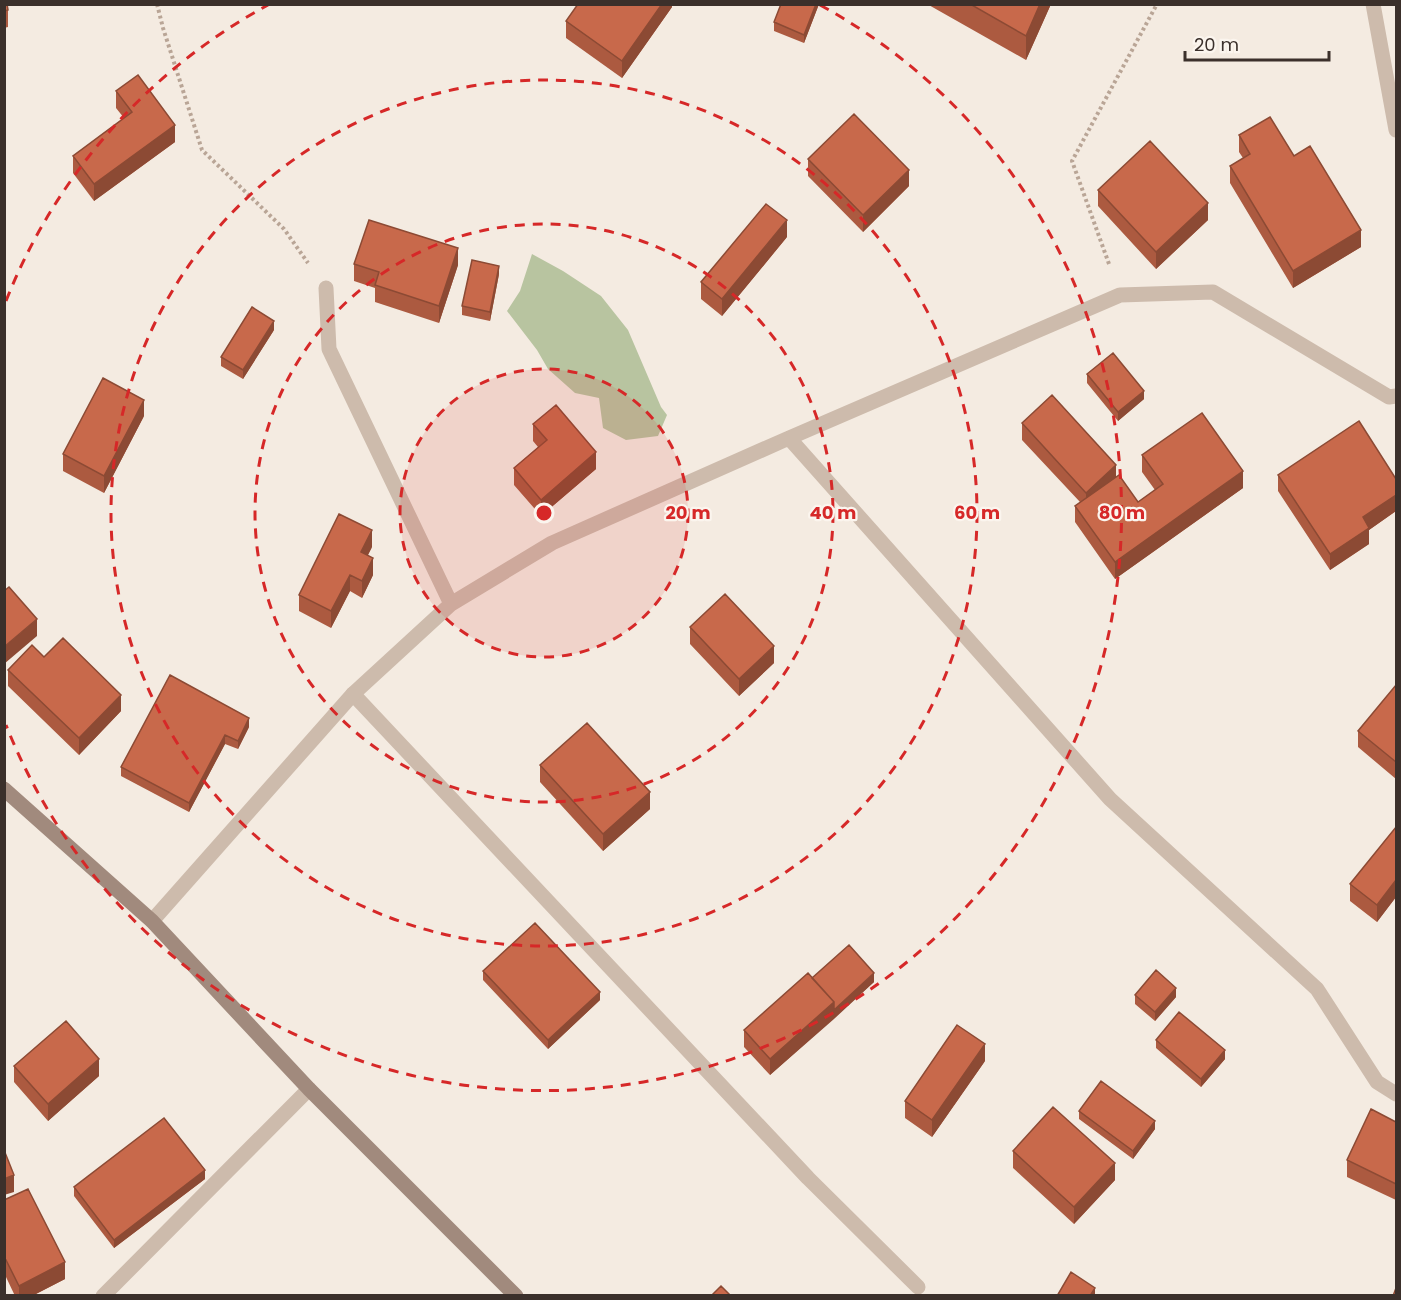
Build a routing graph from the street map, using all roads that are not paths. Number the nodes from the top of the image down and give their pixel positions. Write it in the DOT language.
graph roads {
  1 [pos="1373,4"];
  2 [pos="1396,130"];
  3 [pos="326,288"];
  4 [pos="1396,396"];
  5 [pos="789,438"];
  6 [pos="451,604"];
  7 [pos="353,694"];
  8 [pos="4,789"];
  9 [pos="152,921"];
  10 [pos="309,1089"];
  11 [pos="1396,1094"];
  12 [pos="918,1287"];
  13 [pos="103,1296"];
  14 [pos="516,1296"];
  1 -- 2 [label="street"];
  3 -- 6 [label="street"];
  4 -- 5 [label="street"];
  5 -- 6 [label="street"];
  5 -- 11 [label="street"];
  6 -- 7 [label="street"];
  7 -- 9 [label="street"];
  7 -- 12 [label="street"];
  8 -- 9 [label="main road"];
  9 -- 10 [label="main road"];
  10 -- 13 [label="street"];
  10 -- 14 [label="main road"];
}
